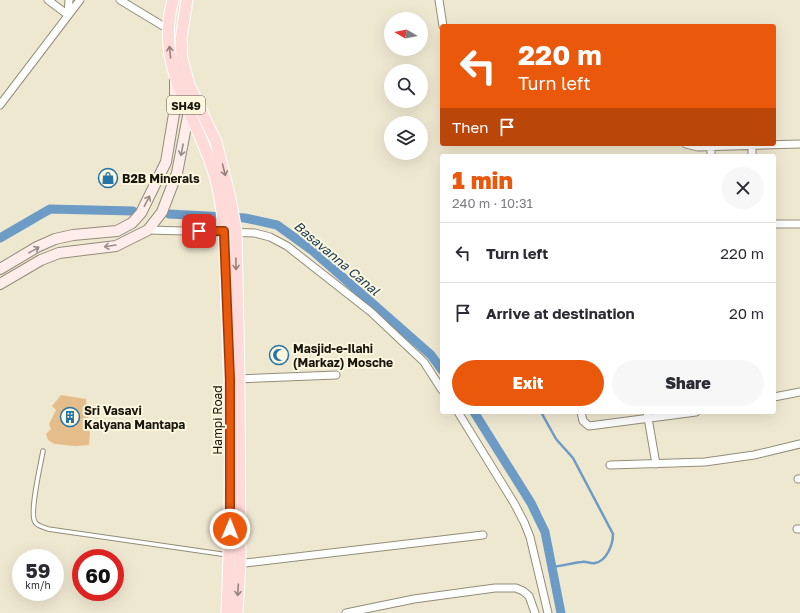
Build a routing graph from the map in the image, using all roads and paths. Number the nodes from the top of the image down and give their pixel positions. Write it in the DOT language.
graph roads {
  1 [pos="48,0"];
  2 [pos="69,0"];
  3 [pos="80,0"];
  4 [pos="120,0"];
  5 [pos="173,0"];
  6 [pos="187,0"];
  7 [pos="439,0"];
  8 [pos="68,15"];
  9 [pos="443,24"];
  10 [pos="168,29"];
  11 [pos="175,79"];
  12 [pos="0,105"];
  13 [pos="189,111"];
  14 [pos="800,144"];
  15 [pos="776,145"];
  16 [pos="711,146"];
  17 [pos="752,146"];
  18 [pos="711,154"];
  19 [pos="752,154"];
  20 [pos="227,208"];
  21 [pos="776,224"];
  22 [pos="800,224"];
  23 [pos="235,228"];
  24 [pos="223,229"];
  25 [pos="148,230"];
  26 [pos="0,269"];
  27 [pos="0,284"];
  28 [pos="336,375"];
  29 [pos="235,380"];
  30 [pos="440,387"];
  31 [pos="800,392"];
  32 [pos="776,397"];
  33 [pos="459,414"];
  34 [pos="582,414"];
  35 [pos="672,414"];
  36 [pos="648,416"];
  37 [pos="800,444"];
  38 [pos="43,451"];
  39 [pos="656,464"];
  40 [pos="610,465"];
  41 [pos="483,534"];
  42 [pos="233,561"];
  43 [pos="227,613"];
  44 [pos="237,613"];
  45 [pos="346,613"];
  46 [pos="534,613"];
  47 [pos="548,613"];
  1 -- 8 [label="street"];
  2 -- 8 [label="street"];
  3 -- 8 [label="street"];
  4 -- 10 [label="street"];
  5 -- 10 [label="main road, SH49"];
  6 -- 20 [label="main road, SH49, one-way"];
  7 -- 9 [label="street"];
  8 -- 12 [label="street"];
  11 -- 10 [label="main road, SH49, one-way"];
  11 -- 13 [label="main road, SH49"];
  26 -- 11 [label="main road, one-way"];
  13 -- 20 [label="main road, SH49"];
  13 -- 25 [label="main road, one-way"];
  14 -- 15 [label="street"];
  16 -- 17 [label="street"];
  16 -- 18 [label="street"];
  17 -- 19 [label="street"];
  20 -- 23 [label="main road, SH49"];
  20 -- 24 [label="main road, SH49"];
  21 -- 22 [label="street"];
  23 -- 24 [label="street"];
  23 -- 29 [label="main road, SH49, one-way"];
  23 -- 30 [label="street"];
  24 -- 25 [label="street"];
  24 -- 29 [label="main road, Hampi Road / SH49"];
  25 -- 27 [label="main road, one-way"];
  28 -- 29 [label="street"];
  29 -- 42 [label="main road, Hampi Road / SH49"];
  31 -- 32 [label="street"];
  33 -- 47 [label="street"];
  34 -- 36 [label="street"];
  35 -- 36 [label="street"];
  36 -- 39 [label="street"];
  37 -- 39 [label="street"];
  38 -- 42 [label="lane"];
  39 -- 40 [label="street"];
  41 -- 42 [label="street"];
  42 -- 43 [label="main road, Hampi Road / SH49"];
  42 -- 44 [label="main road, SH49, one-way"];
  45 -- 46 [label="street"];
}
